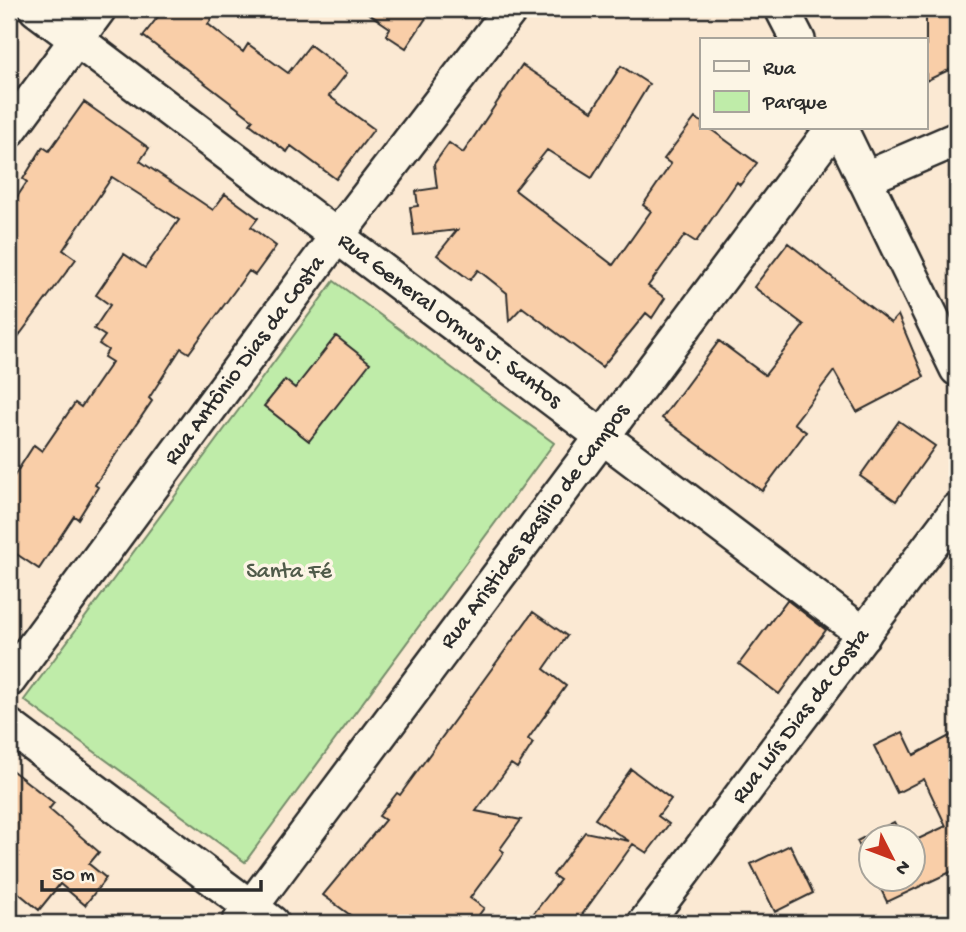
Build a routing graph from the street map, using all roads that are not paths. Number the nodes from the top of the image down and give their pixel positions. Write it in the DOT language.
graph roads {
  1 [pos="36,9"];
  2 [pos="99,9"];
  3 [pos="511,9"];
  4 [pos="782,9"];
  5 [pos="797,38"];
  6 [pos="76,39"];
  7 [pos="831,130"];
  8 [pos="841,130"];
  9 [pos="9,131"];
  10 [pos="957,139"];
  11 [pos="864,179"];
  12 [pos="337,236"];
  13 [pos="957,369"];
  14 [pos="601,436"];
  15 [pos="957,510"];
  16 [pos="864,634"];
  17 [pos="9,680"];
  18 [pos="9,726"];
  19 [pos="254,918"];
  20 [pos="645,923"];
  1 -- 6 [label="street, Rua General Ormus J. Santos"];
  2 -- 6 [label="street"];
  3 -- 12 [label="street, Rua Antônio Dias da Costa"];
  4 -- 5 [label="street"];
  6 -- 9 [label="street"];
  6 -- 12 [label="street, Rua General Ormus J. Santos"];
  7 -- 14 [label="street, Rua Aristides Basílio de Campos"];
  8 -- 11 [label="street"];
  10 -- 11 [label="street"];
  11 -- 13 [label="street"];
  12 -- 14 [label="street, Rua General Ormus J. Santos"];
  12 -- 17 [label="street, Rua Antônio Dias da Costa"];
  14 -- 16 [label="street, Rua General Ormus J. Santos"];
  14 -- 19 [label="street, Rua Aristides Basílio de Campos"];
  15 -- 16 [label="street, Rua Luís Dias da Costa"];
  16 -- 20 [label="street, Rua Luís Dias da Costa"];
  18 -- 19 [label="street"];
}
